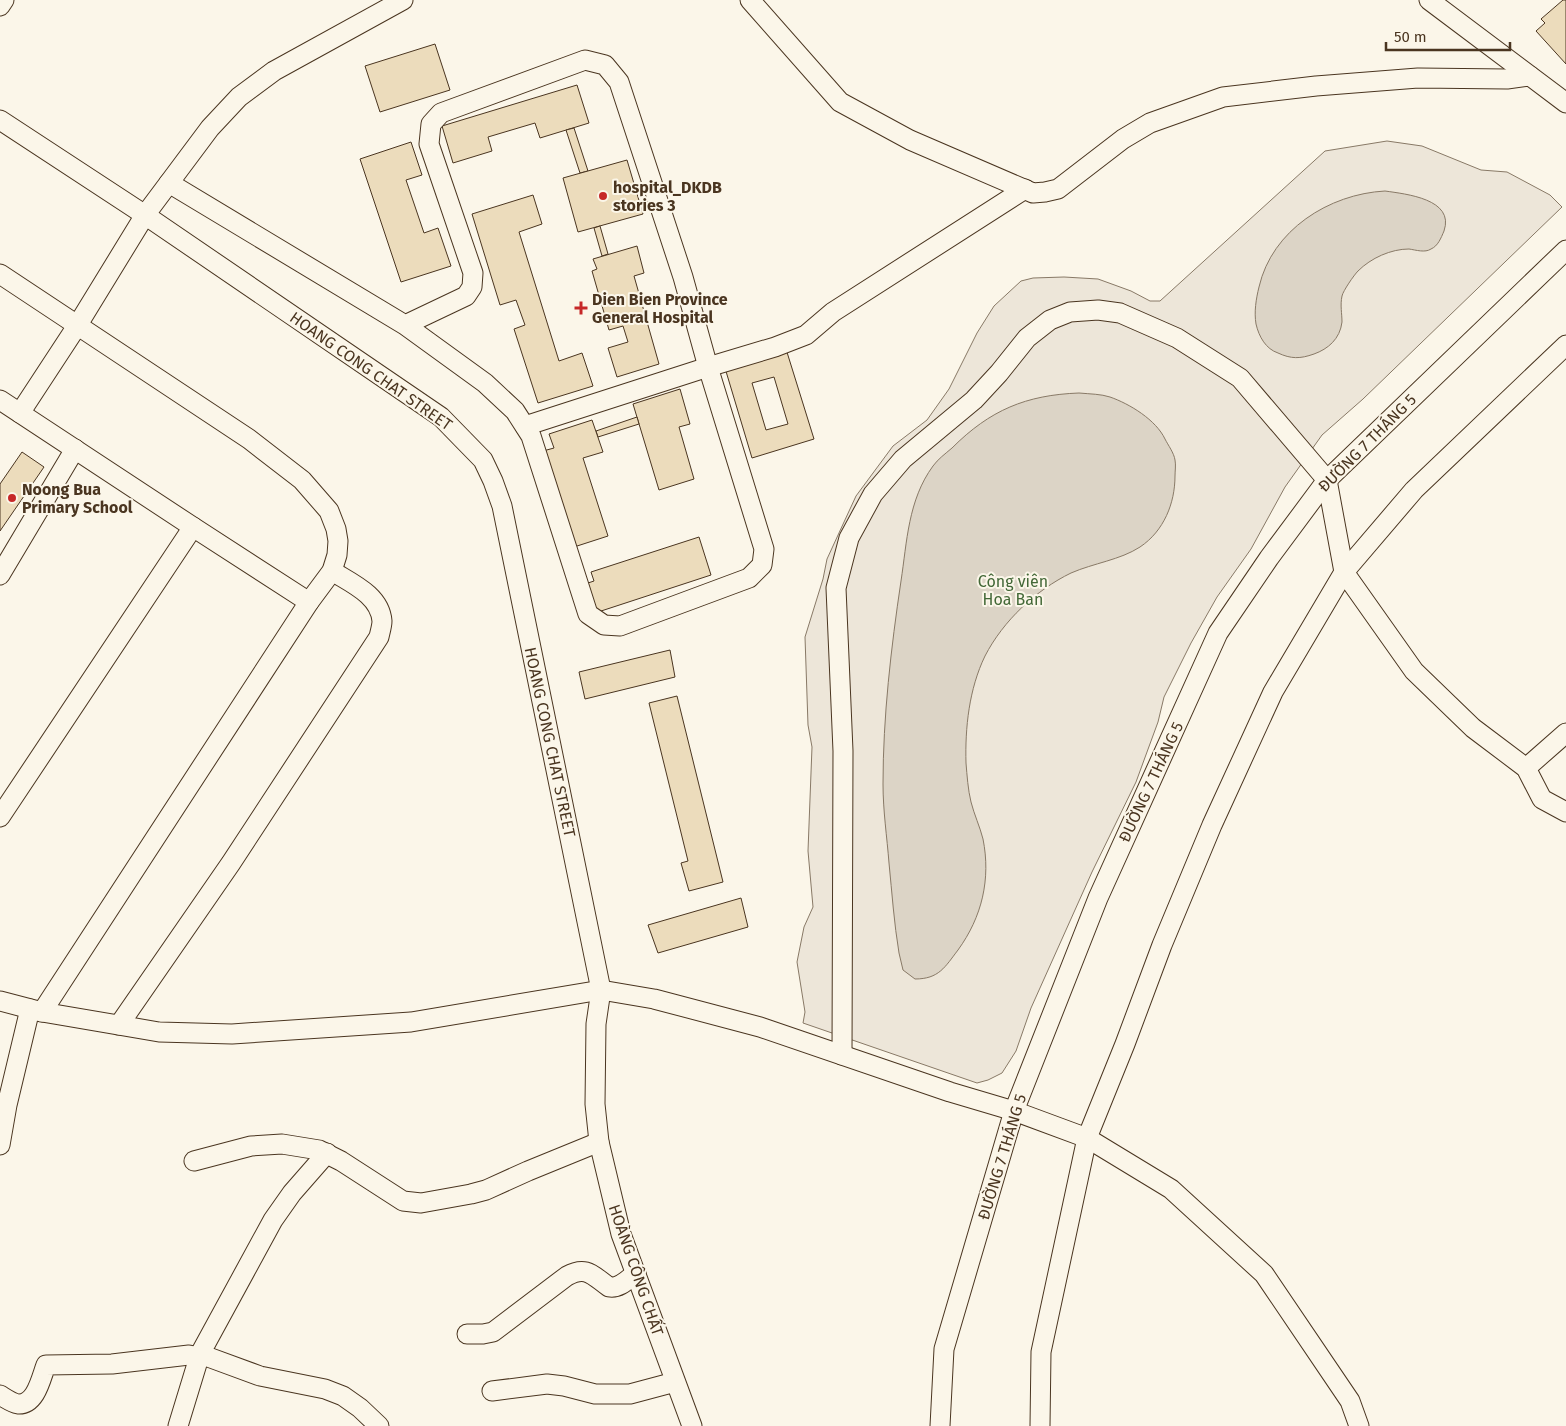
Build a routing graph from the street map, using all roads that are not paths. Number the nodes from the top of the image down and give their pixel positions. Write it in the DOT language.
graph roads {
  1 [pos="4,0"];
  2 [pos="403,0"];
  3 [pos="750,0"];
  4 [pos="1429,0"];
  5 [pos="0,6"];
  6 [pos="1530,76"];
  7 [pos="1566,103"];
  8 [pos="0,120"];
  9 [pos="169,183"];
  10 [pos="1024,189"];
  11 [pos="145,214"];
  12 [pos="1566,250"];
  13 [pos="0,274"];
  14 [pos="405,325"];
  15 [pos="76,326"];
  16 [pos="1566,345"];
  17 [pos="708,366"];
  18 [pos="0,400"];
  19 [pos="20,414"];
  20 [pos="525,426"];
  21 [pos="75,449"];
  22 [pos="1327,480"];
  23 [pos="192,528"];
  24 [pos="332,571"];
  25 [pos="1344,572"];
  26 [pos="0,575"];
  27 [pos="309,602"];
  28 [pos="1566,733"];
  29 [pos="1526,768"];
  30 [pos="1566,812"];
  31 [pos="0,816"];
  32 [pos="601,990"];
  33 [pos="0,1001"];
  34 [pos="36,1010"];
  35 [pos="119,1025"];
  36 [pos="842,1055"];
  37 [pos="4,1104"];
  38 [pos="1014,1111"];
  39 [pos="1087,1138"];
  40 [pos="599,1142"];
  41 [pos="0,1145"];
  42 [pos="327,1152"];
  43 [pos="194,1161"];
  44 [pos="636,1273"];
  45 [pos="468,1334"];
  46 [pos="200,1355"];
  47 [pos="676,1382"];
  48 [pos="492,1390"];
  49 [pos="0,1395"];
  50 [pos="178,1426"];
  51 [pos="379,1426"];
  52 [pos="692,1426"];
  53 [pos="940,1426"];
  54 [pos="1040,1426"];
  55 [pos="1359,1426"];
  1 -- 5 [label="street"];
  2 -- 9 [label="street"];
  3 -- 10 [label="street"];
  4 -- 6 [label="street"];
  6 -- 7 [label="street"];
  6 -- 10 [label="street"];
  8 -- 11 [label="street, HOANG CONG CHAT STREET"];
  9 -- 11 [label="street"];
  9 -- 14 [label="street"];
  10 -- 17 [label="street"];
  11 -- 15 [label="street"];
  11 -- 32 [label="street, HOANG CONG CHAT STREET"];
  12 -- 22 [label="street, ĐƯỜNG 7 THÁNG 5"];
  13 -- 15 [label="street"];
  14 -- 17 [label="street"];
  14 -- 20 [label="street"];
  15 -- 19 [label="street"];
  15 -- 24 [label="street"];
  16 -- 25 [label="street"];
  17 -- 20 [label="street"];
  17 -- 20 [label="street"];
  18 -- 19 [label="street"];
  19 -- 21 [label="street"];
  21 -- 23 [label="street"];
  21 -- 26 [label="street"];
  22 -- 25 [label="street"];
  22 -- 36 [label="street"];
  22 -- 38 [label="street, ĐƯỜNG 7 THÁNG 5"];
  23 -- 27 [label="street"];
  23 -- 31 [label="street"];
  24 -- 27 [label="street"];
  24 -- 35 [label="street"];
  25 -- 29 [label="street"];
  25 -- 39 [label="street"];
  27 -- 34 [label="street"];
  28 -- 29 [label="street"];
  29 -- 30 [label="street"];
  32 -- 35 [label="street"];
  32 -- 36 [label="street"];
  32 -- 40 [label="street, HOÀNG CÔNG CHẤT"];
  33 -- 34 [label="street"];
  34 -- 35 [label="street"];
  34 -- 37 [label="street"];
  36 -- 38 [label="street"];
  37 -- 41 [label="street"];
  38 -- 39 [label="street"];
  38 -- 53 [label="street, ĐƯỜNG 7 THÁNG 5"];
  39 -- 54 [label="street"];
  39 -- 55 [label="street"];
  40 -- 42 [label="street"];
  40 -- 44 [label="street, HOÀNG CÔNG CHẤT"];
  42 -- 43 [label="street"];
  42 -- 46 [label="street"];
  44 -- 45 [label="street"];
  44 -- 47 [label="street, HOÀNG CÔNG CHẤT"];
  46 -- 49 [label="street"];
  46 -- 50 [label="street"];
  46 -- 51 [label="street"];
  47 -- 48 [label="street"];
  47 -- 52 [label="street, HOÀNG CÔNG CHẤT"];
}
